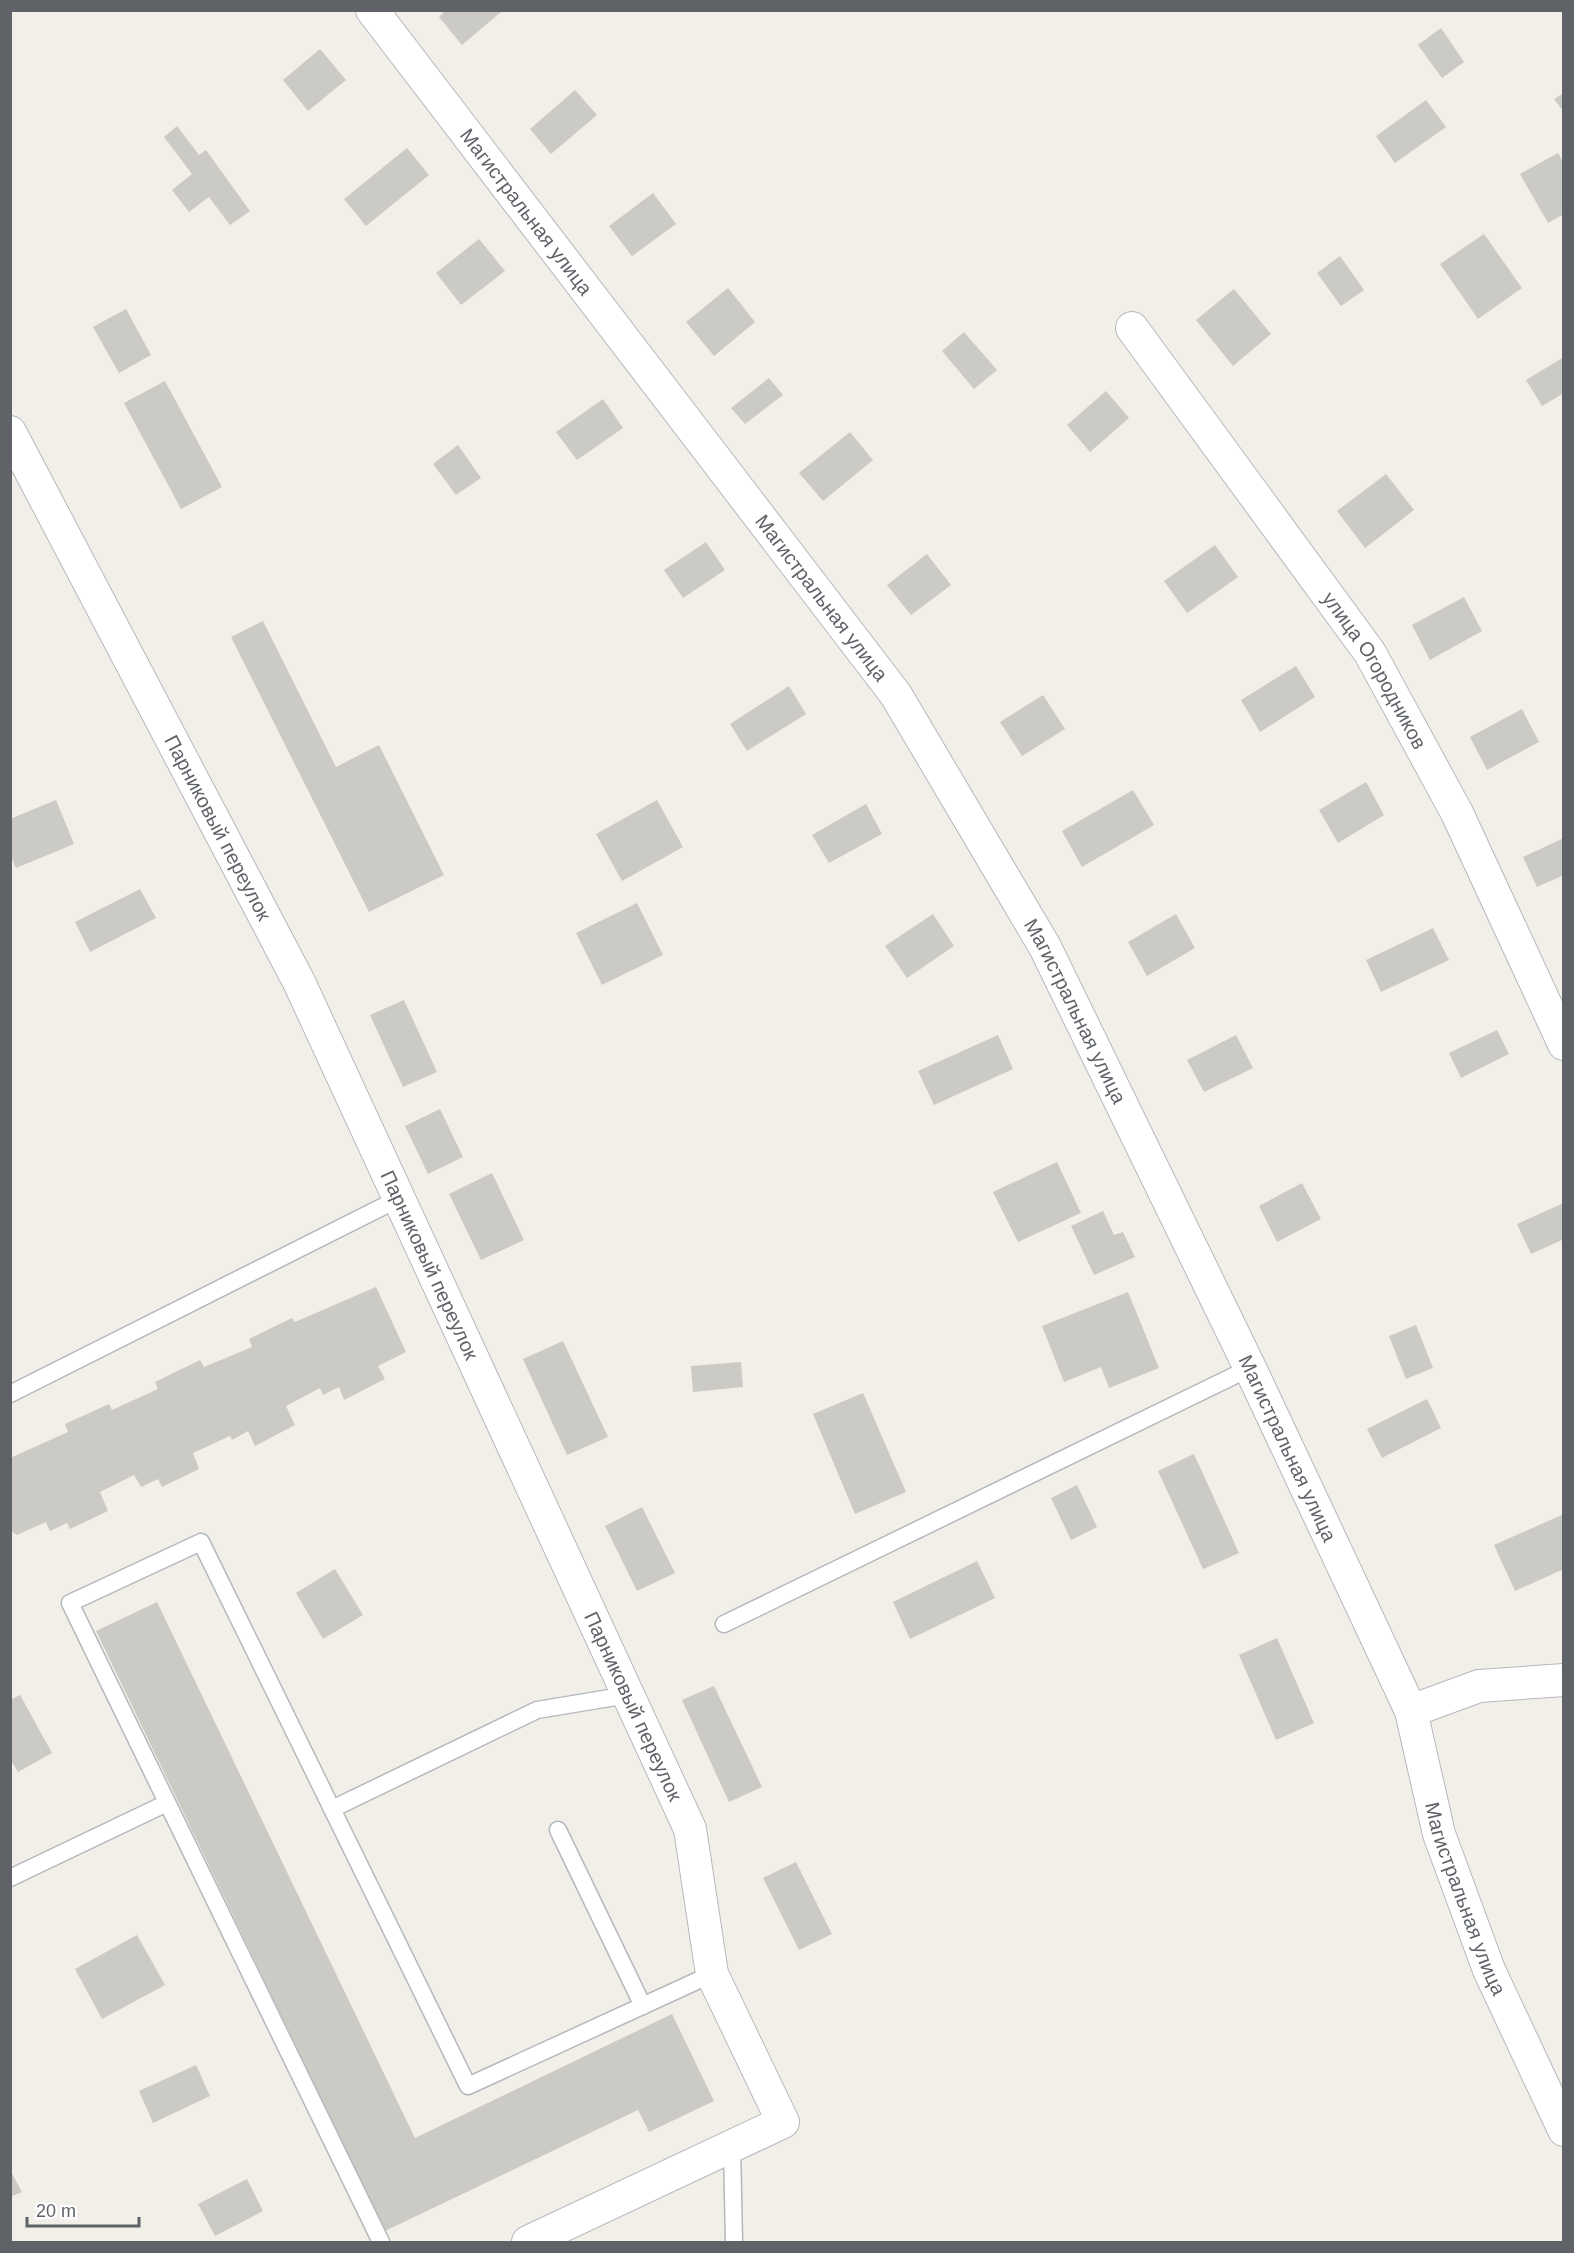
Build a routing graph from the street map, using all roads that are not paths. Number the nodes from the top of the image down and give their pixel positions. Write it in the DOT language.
graph roads {
  1 [pos="372,10"];
  2 [pos="1132,328"];
  3 [pos="10,432"];
  4 [pos="1563,1044"];
  5 [pos="400,1197"];
  6 [pos="1250,1368"];
  7 [pos="10,1394"];
  8 [pos="724,1624"];
  9 [pos="1563,1680"];
  10 [pos="628,1695"];
  11 [pos="1411,1711"];
  12 [pos="167,1803"];
  13 [pos="332,1809"];
  14 [pos="558,1830"];
  15 [pos="10,1878"];
  16 [pos="712,1974"];
  17 [pos="643,2006"];
  18 [pos="1563,2130"];
  19 [pos="732,2146"];
  20 [pos="381,2242"];
  21 [pos="528,2242"];
  22 [pos="734,2242"];
  1 -- 6 [label="street, Магистральная улица"];
  2 -- 4 [label="street, улица Огородников"];
  3 -- 5 [label="street, Парниковый переулок"];
  5 -- 7 [label="lane"];
  5 -- 10 [label="street, Парниковый переулок"];
  6 -- 8 [label="lane"];
  6 -- 11 [label="street, Магистральная улица"];
  9 -- 11 [label="street"];
  10 -- 13 [label="lane"];
  10 -- 16 [label="street, Парниковый переулок"];
  11 -- 18 [label="street, Магистральная улица"];
  12 -- 13 [label="lane"];
  12 -- 15 [label="lane"];
  12 -- 20 [label="lane"];
  13 -- 17 [label="lane"];
  14 -- 17 [label="lane"];
  16 -- 17 [label="lane"];
  16 -- 19 [label="street, Парниковый переулок"];
  19 -- 21 [label="street"];
  19 -- 22 [label="lane"];
}
